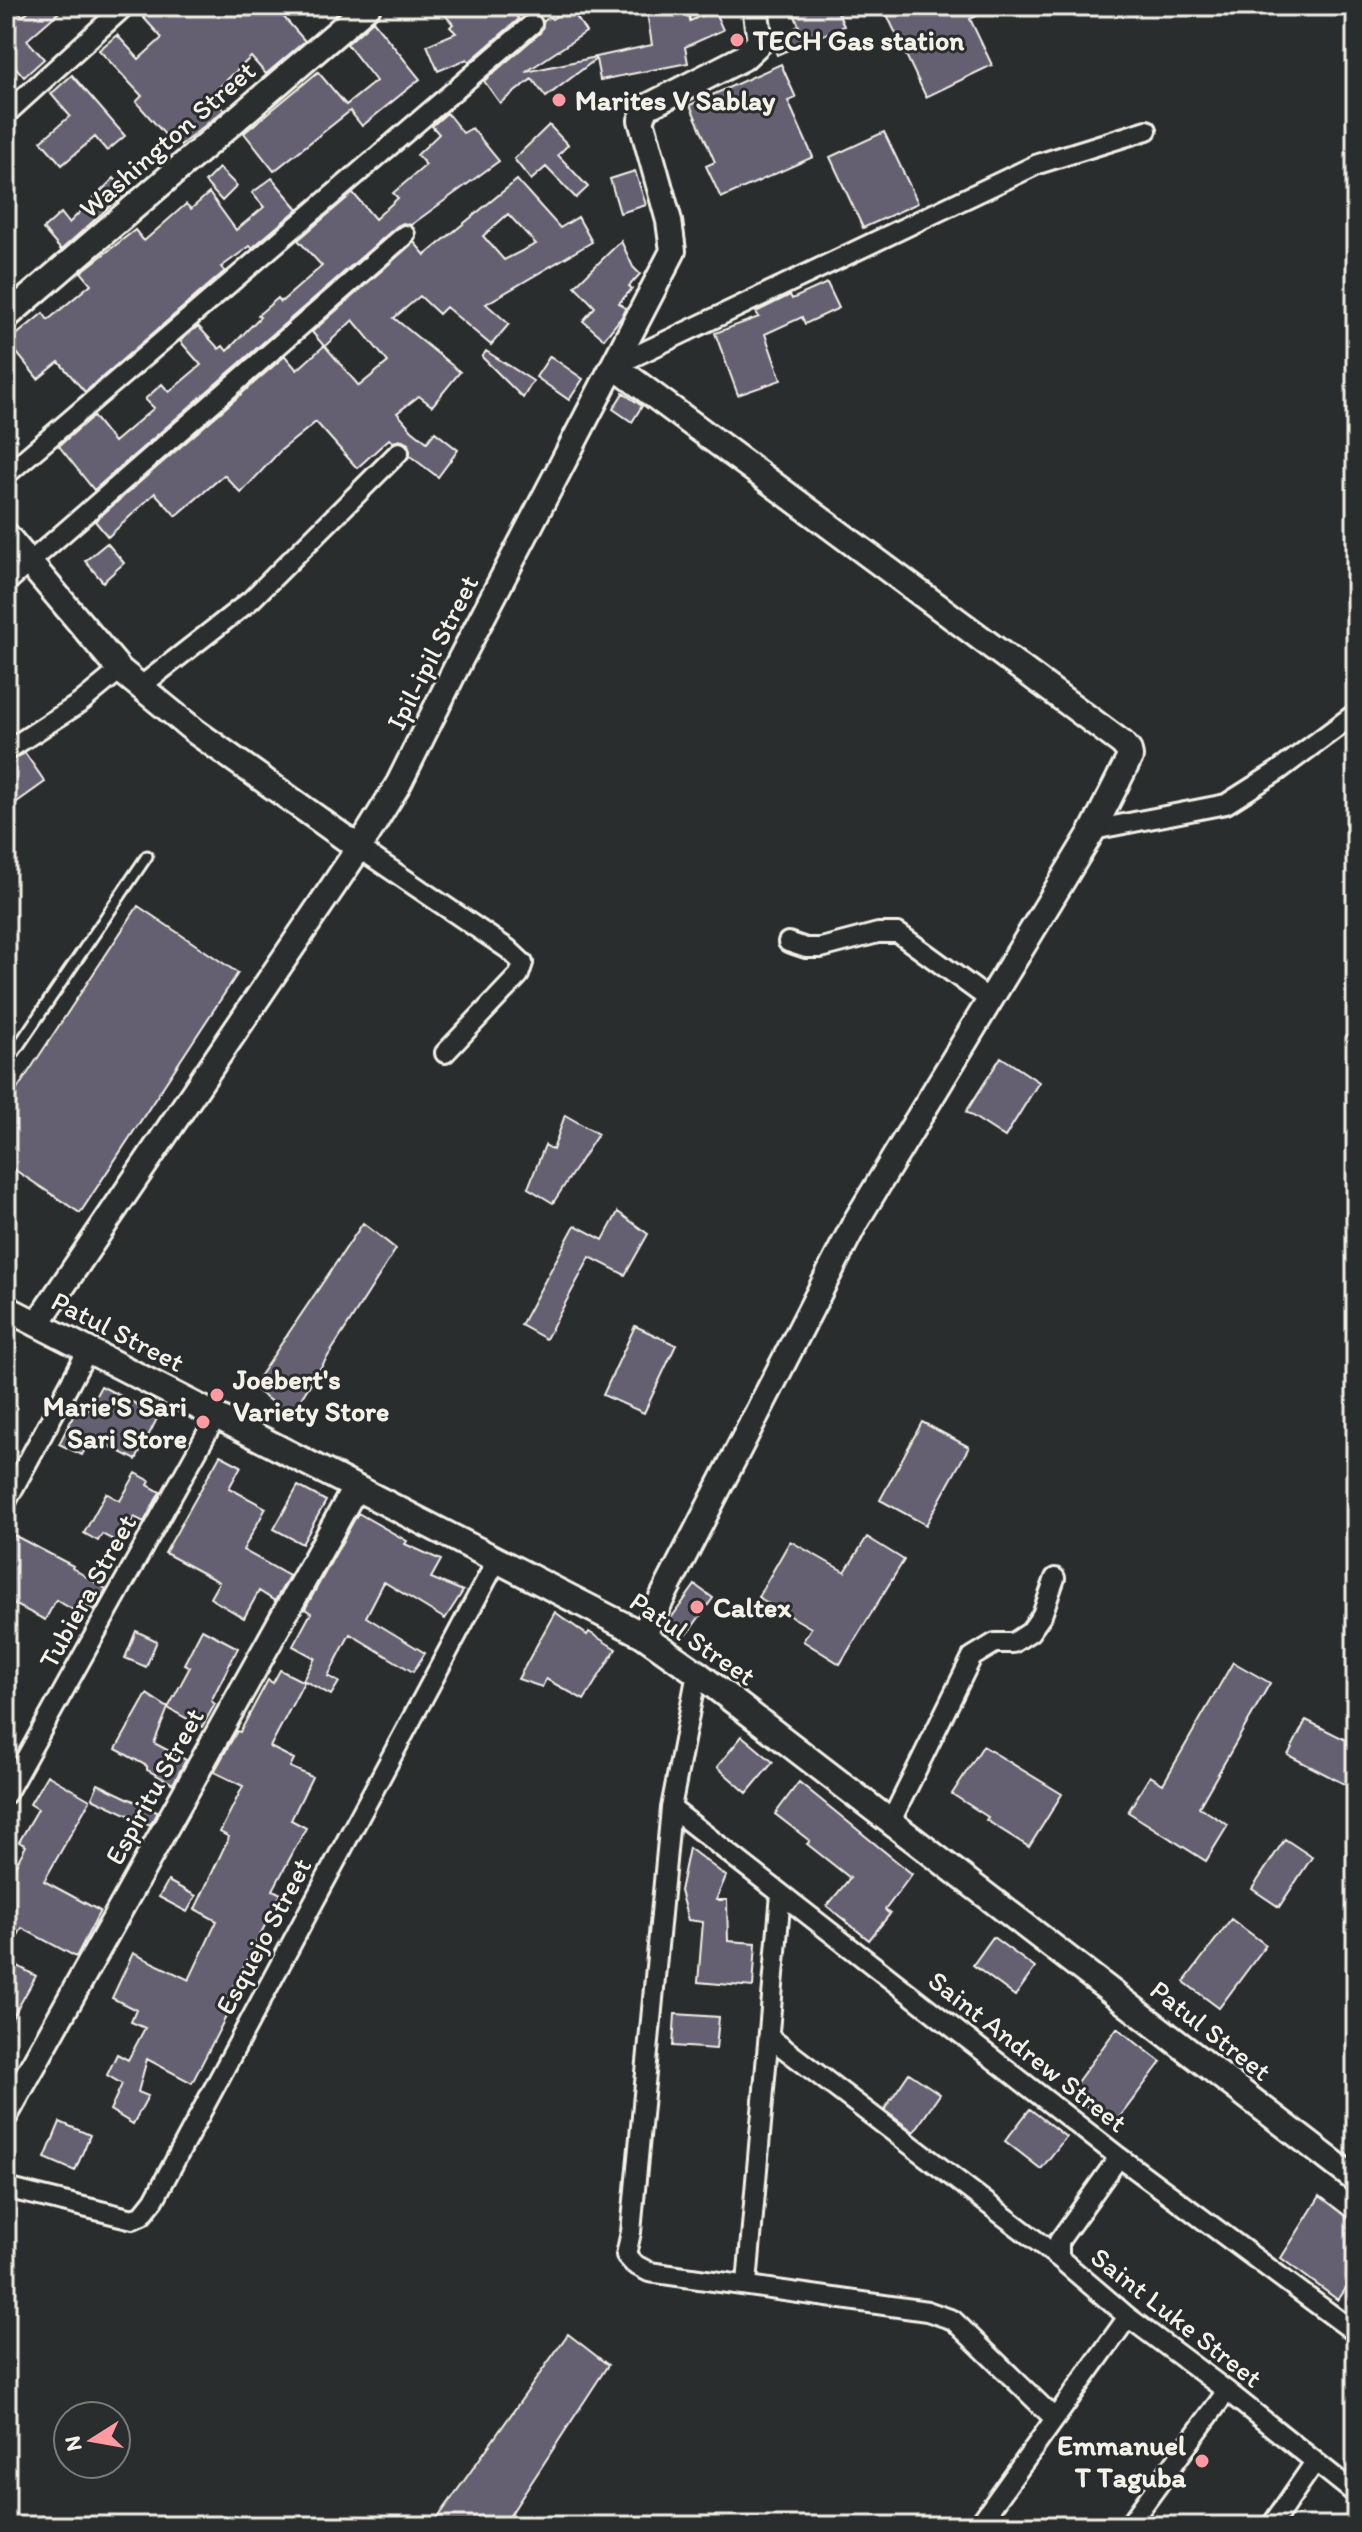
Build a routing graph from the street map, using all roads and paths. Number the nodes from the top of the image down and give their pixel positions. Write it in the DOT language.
graph roads {
  1 [pos="125,6"];
  2 [pos="368,6"];
  3 [pos="755,6"];
  4 [pos="532,24"];
  5 [pos="6,114"];
  6 [pos="1147,130"];
  7 [pos="405,235"];
  8 [pos="6,317"];
  9 [pos="614,366"];
  10 [pos="399,452"];
  11 [pos="6,475"];
  12 [pos="6,535"];
  13 [pos="30,564"];
  14 [pos="6,583"];
  15 [pos="120,670"];
  16 [pos="140,687"];
  17 [pos="1356,713"];
  18 [pos="6,751"];
  19 [pos="1093,830"];
  20 [pos="359,848"];
  21 [pos="147,856"];
  22 [pos="788,942"];
  23 [pos="990,1000"];
  24 [pos="445,1053"];
  25 [pos="6,1064"];
  26 [pos="6,1308"];
  27 [pos="37,1324"];
  28 [pos="89,1348"];
  29 [pos="217,1415"];
  30 [pos="355,1488"];
  31 [pos="6,1502"];
  32 [pos="498,1558"];
  33 [pos="1055,1578"];
  34 [pos="643,1635"];
  35 [pos="697,1673"];
  36 [pos="6,1794"];
  37 [pos="671,1808"];
  38 [pos="891,1821"];
  39 [pos="781,1894"];
  40 [pos="769,2037"];
  41 [pos="6,2114"];
  42 [pos="1119,2157"];
  43 [pos="1356,2180"];
  44 [pos="6,2188"];
  45 [pos="1059,2258"];
  46 [pos="747,2284"];
  47 [pos="1128,2317"];
  48 [pos="1356,2333"];
  49 [pos="1227,2391"];
  50 [pos="1055,2419"];
  51 [pos="1315,2462"];
  52 [pos="1356,2494"];
  53 [pos="978,2526"];
  54 [pos="1128,2526"];
  55 [pos="1271,2526"];
  1 -- 5 [label="street"];
  2 -- 8 [label="street, Washington Street"];
  3 -- 9 [label="street, Ipil-ipil Street"];
  4 -- 11 [label="street"];
  6 -- 9 [label="street"];
  7 -- 13 [label="street"];
  9 -- 19 [label="street"];
  9 -- 20 [label="street, Ipil-ipil Street"];
  10 -- 16 [label="street"];
  12 -- 13 [label="street"];
  13 -- 14 [label="street"];
  13 -- 15 [label="street"];
  15 -- 16 [label="street"];
  15 -- 18 [label="street"];
  16 -- 20 [label="street"];
  17 -- 19 [label="street"];
  19 -- 23 [label="street"];
  20 -- 24 [label="street"];
  20 -- 27 [label="street, Ipil-ipil Street"];
  21 -- 25 [label="lane"];
  22 -- 23 [label="street"];
  23 -- 34 [label="street"];
  26 -- 27 [label="street, Patul Street"];
  27 -- 28 [label="street, Patul Street"];
  28 -- 29 [label="street, Patul Street"];
  28 -- 31 [label="street"];
  29 -- 30 [label="street, Patul Street"];
  29 -- 36 [label="street, Tubiera Street"];
  30 -- 32 [label="street, Patul Street"];
  30 -- 41 [label="street, Espiritu Street"];
  32 -- 34 [label="street, Patul Street"];
  32 -- 44 [label="street, Esquejo Street"];
  33 -- 38 [label="street"];
  34 -- 35 [label="street, Patul Street"];
  35 -- 37 [label="street"];
  35 -- 38 [label="street, Patul Street"];
  37 -- 39 [label="street, Saint Andrew Street"];
  37 -- 46 [label="street"];
  38 -- 43 [label="street, Patul Street"];
  39 -- 40 [label="street"];
  39 -- 42 [label="street, Saint Andrew Street"];
  40 -- 45 [label="street"];
  40 -- 46 [label="street"];
  42 -- 45 [label="street, Saint Luke Street"];
  42 -- 48 [label="street, Saint Andrew Street"];
  45 -- 47 [label="street, Saint Luke Street"];
  46 -- 50 [label="street"];
  47 -- 49 [label="street, Saint Luke Street"];
  47 -- 50 [label="street"];
  49 -- 51 [label="street, Saint Luke Street"];
  49 -- 54 [label="street"];
  50 -- 53 [label="street"];
  51 -- 52 [label="street, Saint Luke Street"];
  51 -- 55 [label="street"];
}
